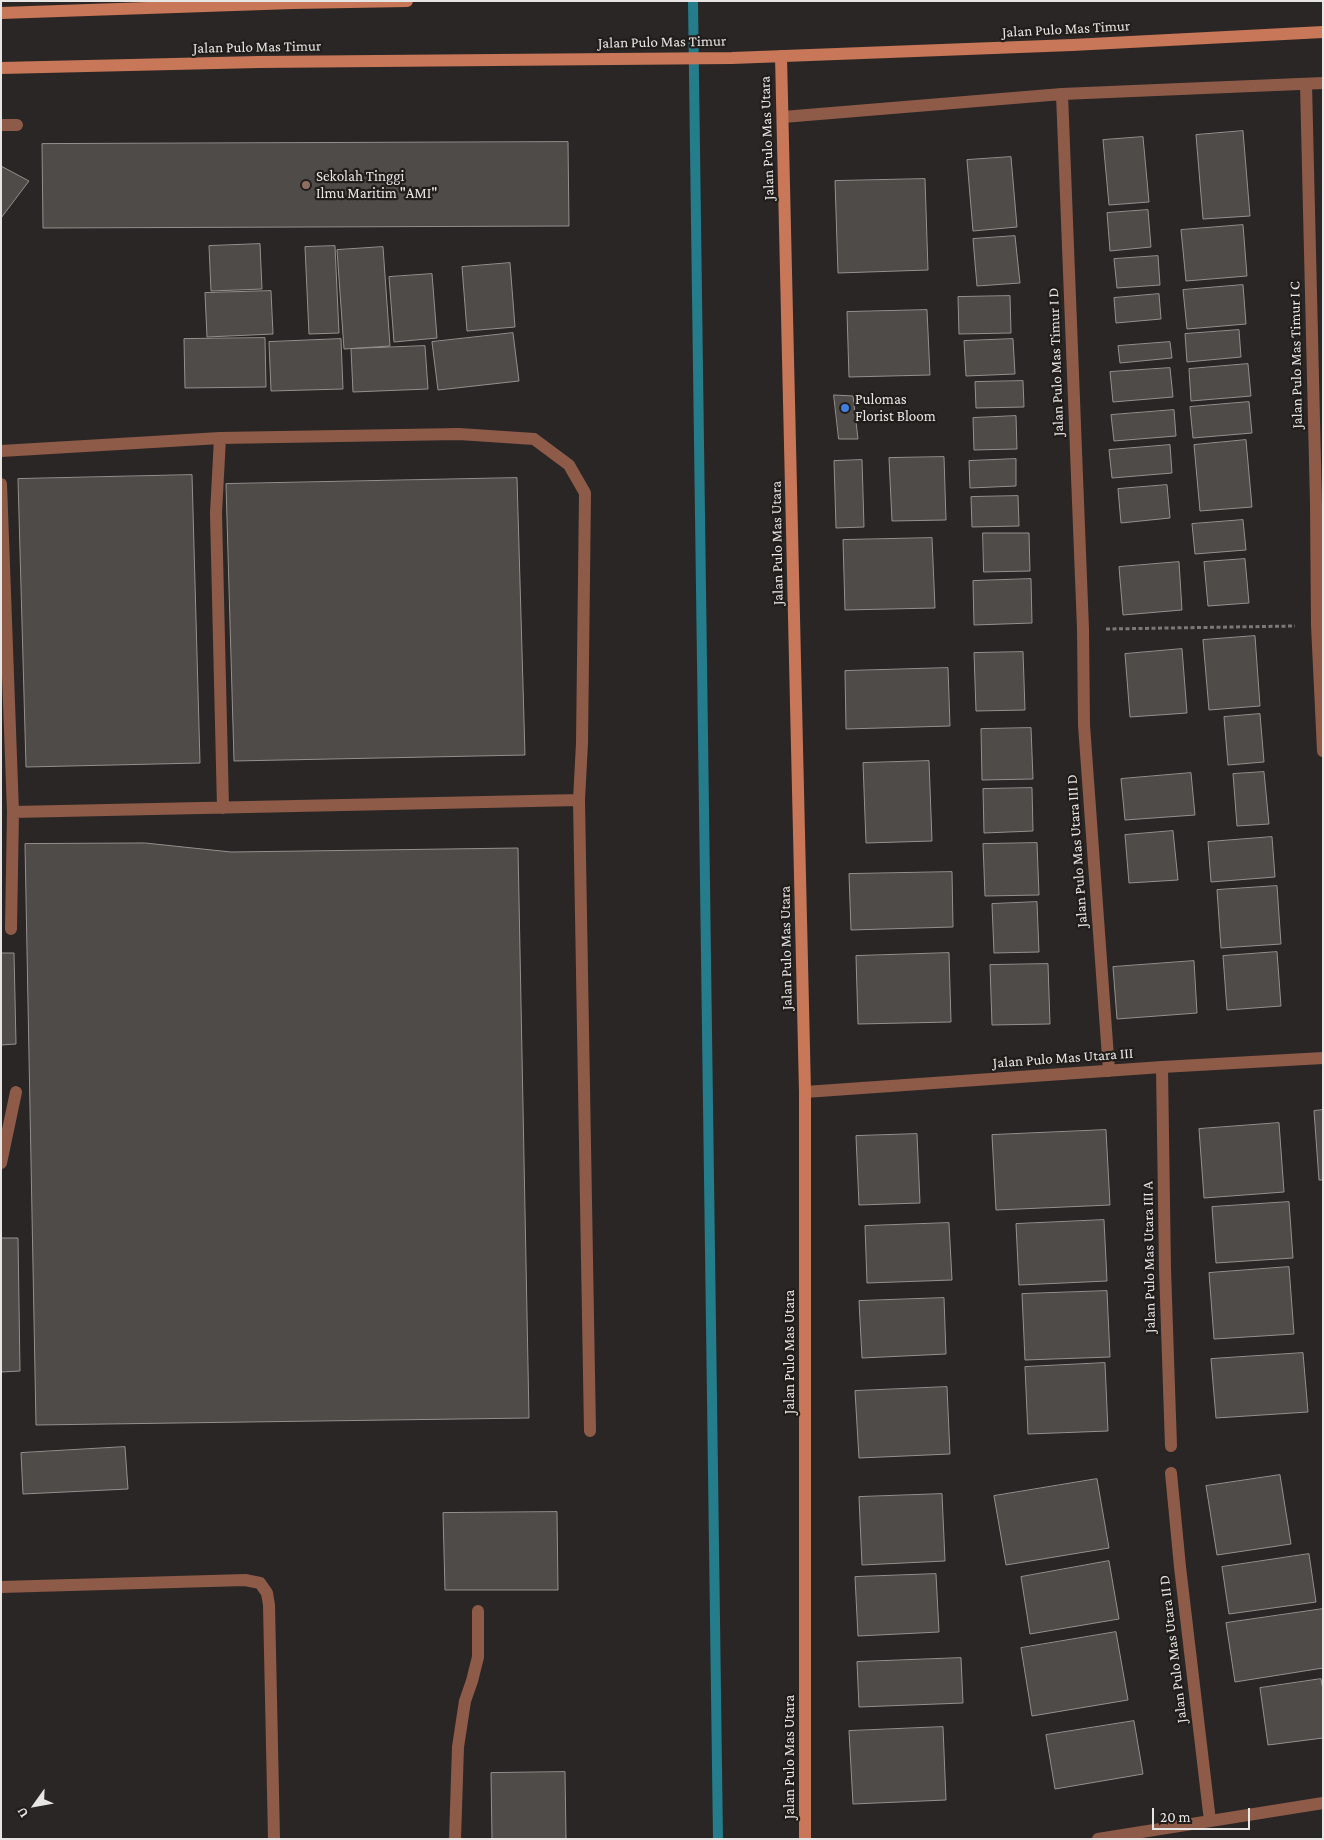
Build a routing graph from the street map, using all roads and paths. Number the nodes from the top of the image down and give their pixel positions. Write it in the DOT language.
graph roads {
  1 [pos="407,1"];
  2 [pos="52,6"];
  3 [pos="1,13"];
  4 [pos="1323,32"];
  5 [pos="781,56"];
  6 [pos="1,68"];
  7 [pos="1323,83"];
  8 [pos="1306,84"];
  9 [pos="1062,94"];
  10 [pos="783,117"];
  11 [pos="1,125"];
  12 [pos="17,125"];
  13 [pos="220,438"];
  14 [pos="1,451"];
  15 [pos="1,484"];
  16 [pos="1317,626"];
  17 [pos="1083,629"];
  18 [pos="1323,751"];
  19 [pos="579,800"];
  20 [pos="223,808"];
  21 [pos="14,812"];
  22 [pos="11,929"];
  23 [pos="1323,1058"];
  24 [pos="1162,1067"];
  25 [pos="1109,1070"];
  26 [pos="16,1092"];
  27 [pos="805,1092"];
  28 [pos="1,1163"];
  29 [pos="590,1431"];
  30 [pos="1171,1446"];
  31 [pos="1171,1473"];
  32 [pos="1,1587"];
  33 [pos="478,1611"];
  34 [pos="1323,1804"];
  35 [pos="1210,1820"];
  36 [pos="1132,1836"];
  37 [pos="274,1839"];
  38 [pos="455,1839"];
  39 [pos="805,1839"];
  40 [pos="1098,1839"];
  1 -- 2 [label="street"];
  2 -- 3 [label="street"];
  4 -- 5 [label="street, Jalan Pulo Mas Timur"];
  5 -- 6 [label="street, Jalan Pulo Mas Timur"];
  5 -- 10 [label="street, Jalan Pulo Mas Utara"];
  7 -- 8 [label="street"];
  8 -- 9 [label="street"];
  8 -- 16 [label="street, Jalan Pulo Mas Timur I C"];
  9 -- 10 [label="street"];
  9 -- 17 [label="street, Jalan Pulo Mas Timur I D"];
  10 -- 27 [label="street, Jalan Pulo Mas Utara"];
  11 -- 12 [label="street"];
  13 -- 14 [label="street"];
  13 -- 19 [label="street"];
  13 -- 20 [label="street"];
  15 -- 21 [label="street"];
  16 -- 17 [label="path"];
  16 -- 18 [label="street, Jalan Pulo Mas Timur I C"];
  17 -- 25 [label="street, Jalan Pulo Mas Utara III D"];
  19 -- 20 [label="street"];
  19 -- 29 [label="street"];
  20 -- 21 [label="street"];
  21 -- 22 [label="street"];
  23 -- 24 [label="street, Jalan Pulo Mas Utara III"];
  24 -- 25 [label="street, Jalan Pulo Mas Utara III"];
  24 -- 30 [label="street, Jalan Pulo Mas Utara III A"];
  25 -- 27 [label="street, Jalan Pulo Mas Utara III"];
  26 -- 28 [label="street"];
  27 -- 39 [label="street, Jalan Pulo Mas Utara"];
  31 -- 35 [label="street, Jalan Pulo Mas Utara II D"];
  32 -- 37 [label="street"];
  33 -- 38 [label="street"];
  34 -- 35 [label="street"];
  35 -- 36 [label="street"];
  36 -- 40 [label="street"];
}
